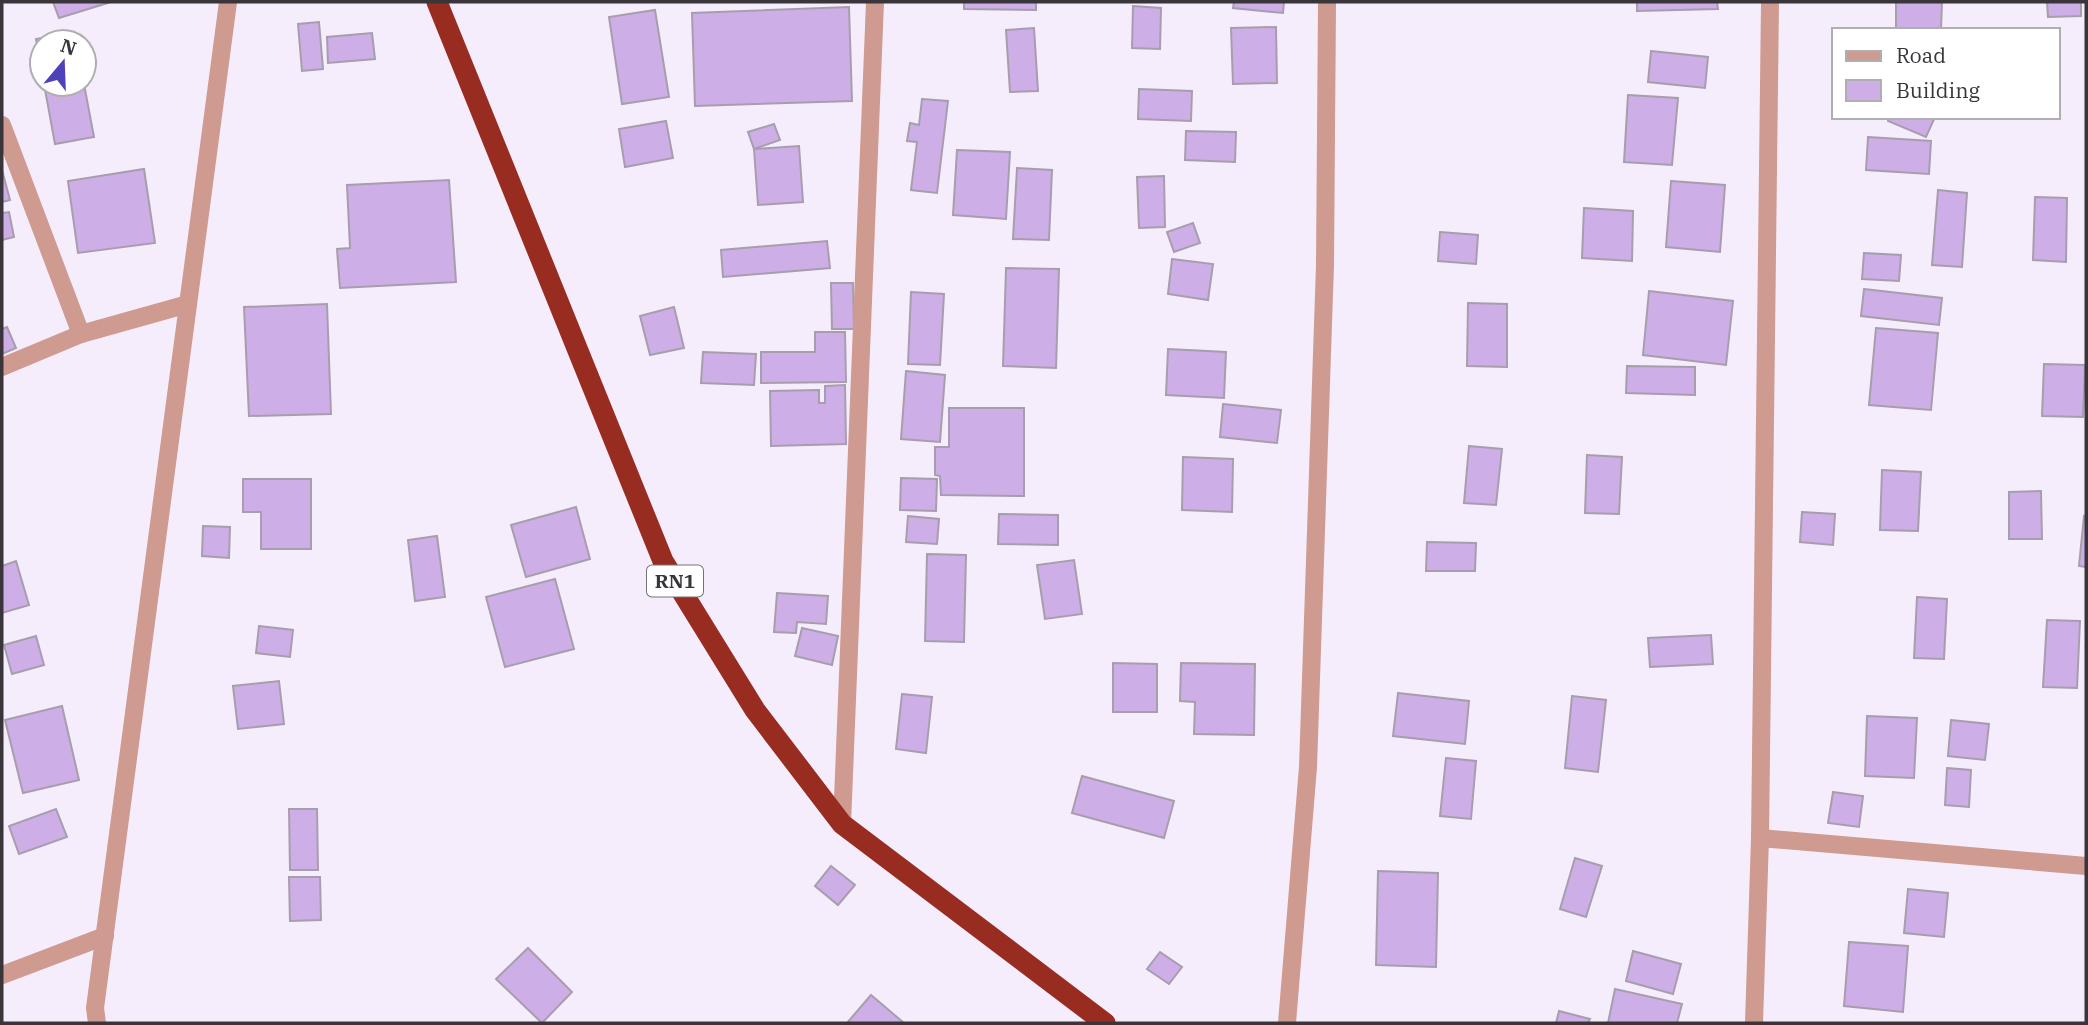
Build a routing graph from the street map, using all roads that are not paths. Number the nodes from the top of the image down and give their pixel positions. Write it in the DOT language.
graph roads {
  1 [pos="228,2"];
  2 [pos="437,2"];
  3 [pos="875,2"];
  4 [pos="1328,2"];
  5 [pos="1770,2"];
  6 [pos="2,125"];
  7 [pos="188,304"];
  8 [pos="81,334"];
  9 [pos="2,368"];
  10 [pos="842,824"];
  11 [pos="1760,838"];
  12 [pos="2086,866"];
  13 [pos="105,936"];
  14 [pos="2,975"];
  15 [pos="97,1023"];
  16 [pos="1105,1023"];
  17 [pos="1287,1023"];
  18 [pos="1754,1023"];
  1 -- 7 [label="street"];
  2 -- 10 [label="highway, RN1"];
  3 -- 10 [label="street"];
  4 -- 17 [label="street"];
  5 -- 11 [label="street"];
  6 -- 8 [label="street"];
  7 -- 8 [label="street"];
  7 -- 13 [label="street"];
  8 -- 9 [label="street"];
  10 -- 16 [label="highway, RN1"];
  11 -- 12 [label="street"];
  11 -- 18 [label="street"];
  13 -- 14 [label="street"];
  13 -- 15 [label="street"];
}
